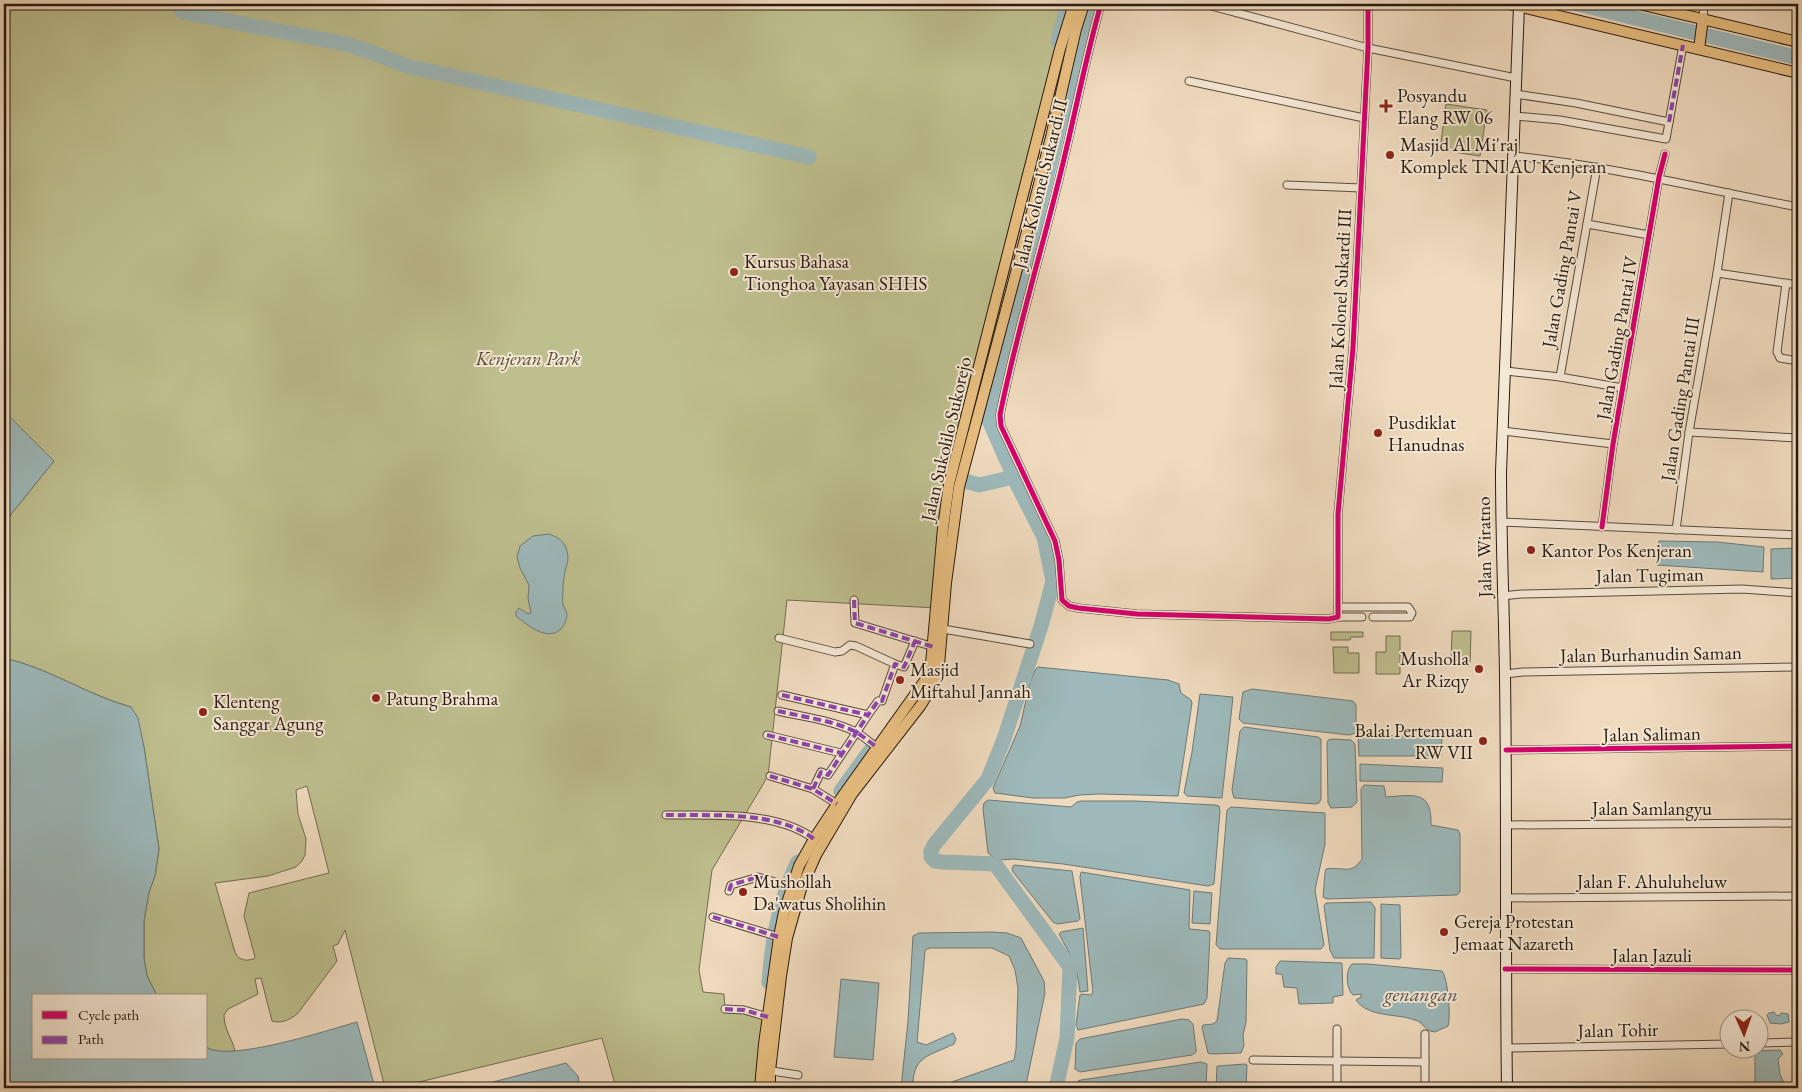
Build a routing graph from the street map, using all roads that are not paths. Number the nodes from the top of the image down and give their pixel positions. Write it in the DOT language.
graph roads {
  1 [pos="1074,4"];
  2 [pos="1084,4"];
  3 [pos="1101,4"];
  4 [pos="1204,4"];
  5 [pos="1368,4"];
  6 [pos="1639,4"];
  7 [pos="1704,4"];
  8 [pos="1514,5"];
  9 [pos="1703,19"];
  10 [pos="1798,42"];
  11 [pos="1683,45"];
  12 [pos="1368,48"];
  13 [pos="1699,48"];
  14 [pos="1798,73"];
  15 [pos="1516,78"];
  16 [pos="1189,81"];
  17 [pos="1515,94"];
  18 [pos="1515,116"];
  19 [pos="1364,118"];
  20 [pos="1669,122"];
  21 [pos="1038,134"];
  22 [pos="1051,137"];
  23 [pos="1665,154"];
  24 [pos="1514,156"];
  25 [pos="1597,167"];
  26 [pos="1659,177"];
  27 [pos="1287,185"];
  28 [pos="1361,188"];
  29 [pos="1728,193"];
  30 [pos="1798,207"];
  31 [pos="1587,224"];
  32 [pos="1649,235"];
  33 [pos="1717,273"];
  34 [pos="1786,283"];
  35 [pos="1798,285"];
  36 [pos="1798,360"];
  37 [pos="1506,371"];
  38 [pos="1560,377"];
  39 [pos="1624,388"];
  40 [pos="1503,431"];
  41 [pos="1689,432"];
  42 [pos="1798,438"];
  43 [pos="1613,444"];
  44 [pos="963,451"];
  45 [pos="954,486"];
  46 [pos="1501,522"];
  47 [pos="1602,527"];
  48 [pos="1676,530"];
  49 [pos="1798,535"];
  50 [pos="1798,593"];
  51 [pos="1502,596"];
  52 [pos="854,600"];
  53 [pos="1338,606"];
  54 [pos="1338,617"];
  55 [pos="1362,617"];
  56 [pos="1373,617"];
  57 [pos="943,629"];
  58 [pos="779,638"];
  59 [pos="915,641"];
  60 [pos="1030,644"];
  61 [pos="931,646"];
  62 [pos="895,664"];
  63 [pos="935,664"];
  64 [pos="1798,667"];
  65 [pos="1505,674"];
  66 [pos="782,695"];
  67 [pos="778,711"];
  68 [pos="868,715"];
  69 [pos="856,732"];
  70 [pos="767,736"];
  71 [pos="873,744"];
  72 [pos="1798,746"];
  73 [pos="1506,750"];
  74 [pos="841,753"];
  75 [pos="770,776"];
  76 [pos="812,789"];
  77 [pos="838,806"];
  78 [pos="666,815"];
  79 [pos="1798,823"];
  80 [pos="1506,825"];
  81 [pos="811,837"];
  82 [pos="812,852"];
  83 [pos="791,886"];
  84 [pos="729,891"];
  85 [pos="1798,896"];
  86 [pos="1506,898"];
  87 [pos="713,917"];
  88 [pos="778,936"];
  89 [pos="1505,969"];
  90 [pos="1798,970"];
  91 [pos="725,1008"];
  92 [pos="767,1017"];
  93 [pos="1337,1029"];
  94 [pos="1425,1034"];
  95 [pos="1798,1042"];
  96 [pos="1770,1043"];
  97 [pos="1720,1044"];
  98 [pos="1507,1048"];
  99 [pos="1253,1060"];
  100 [pos="1337,1061"];
  101 [pos="1425,1062"];
  102 [pos="765,1070"];
  103 [pos="798,1075"];
  104 [pos="760,1088"];
  105 [pos="770,1088"];
  106 [pos="1337,1088"];
  107 [pos="1425,1088"];
  108 [pos="1508,1088"];
  1 -- 21 [label="main road, Jalan Sukolilo Sukorejo"];
  2 -- 22 [label="main road, Jalan Sukolilo Sukorejo"];
  3 -- 54 [label="street, Jalan Kolonel Sukardi II"];
  4 -- 12 [label="street"];
  5 -- 12 [label="street, Jalan Kolonel Sukardi III"];
  6 -- 9 [label="main road"];
  7 -- 9 [label="street"];
  8 -- 11 [label="main road"];
  8 -- 15 [label="main road, Jalan Wiratno"];
  9 -- 10 [label="main road"];
  9 -- 13 [label="main road"];
  11 -- 13 [label="main road"];
  11 -- 20 [label="street"];
  12 -- 15 [label="street"];
  12 -- 19 [label="street, Jalan Kolonel Sukardi III"];
  13 -- 14 [label="main road"];
  15 -- 17 [label="main road, Jalan Wiratno"];
  16 -- 19 [label="street"];
  17 -- 18 [label="main road, Jalan Wiratno"];
  17 -- 20 [label="street"];
  18 -- 20 [label="street"];
  18 -- 24 [label="main road, Jalan Wiratno"];
  19 -- 28 [label="street, Jalan Kolonel Sukardi III"];
  21 -- 22 [label="main road"];
  21 -- 44 [label="main road, Jalan Sukolilo Sukorejo"];
  22 -- 44 [label="main road, Jalan Sukolilo Sukorejo"];
  23 -- 26 [label="street, Jalan Gading Pantai IV"];
  24 -- 25 [label="street"];
  24 -- 37 [label="main road, Jalan Wiratno"];
  25 -- 26 [label="street"];
  25 -- 31 [label="street, Jalan Gading Pantai V"];
  26 -- 29 [label="street"];
  26 -- 32 [label="street, Jalan Gading Pantai IV"];
  27 -- 28 [label="street"];
  28 -- 53 [label="street, Jalan Kolonel Sukardi III"];
  29 -- 30 [label="street"];
  29 -- 33 [label="street, Jalan Gading Pantai III"];
  31 -- 32 [label="street"];
  31 -- 38 [label="street, Jalan Gading Pantai V"];
  32 -- 39 [label="street, Jalan Gading Pantai IV"];
  33 -- 34 [label="street"];
  33 -- 41 [label="street, Jalan Gading Pantai III"];
  34 -- 35 [label="street"];
  34 -- 36 [label="street"];
  37 -- 38 [label="street"];
  37 -- 40 [label="main road, Jalan Wiratno"];
  38 -- 39 [label="street"];
  39 -- 43 [label="street, Jalan Gading Pantai IV"];
  40 -- 43 [label="street"];
  40 -- 46 [label="main road, Jalan Wiratno"];
  41 -- 42 [label="street"];
  41 -- 48 [label="street, Jalan Gading Pantai III"];
  43 -- 47 [label="street, Jalan Gading Pantai IV"];
  44 -- 45 [label="main road, Jalan Sukolilo Sukorejo"];
  45 -- 57 [label="main road, Jalan Sukolilo Sukorejo"];
  45 -- 61 [label="main road, Jalan Sukolilo Sukorejo"];
  46 -- 47 [label="street"];
  46 -- 51 [label="main road, Jalan Wiratno"];
  47 -- 48 [label="street"];
  48 -- 49 [label="street"];
  50 -- 51 [label="street, Jalan Tugiman"];
  51 -- 65 [label="main road, Jalan Wiratno"];
  52 -- 59 [label="street"];
  53 -- 54 [label="street, Jalan Kolonel Sukardi III"];
  53 -- 56 [label="street"];
  54 -- 55 [label="street"];
  57 -- 60 [label="street"];
  57 -- 63 [label="main road, Jalan Sukolilo Sukorejo"];
  58 -- 62 [label="street"];
  59 -- 61 [label="street"];
  59 -- 62 [label="street"];
  61 -- 63 [label="main road, Jalan Sukolilo Sukorejo"];
  62 -- 68 [label="street"];
  63 -- 71 [label="main road, Jalan Sukolilo Sukorejo"];
  63 -- 77 [label="main road, Jalan Sukolilo Sukorejo"];
  64 -- 65 [label="street, Jalan Burhanudin Saman"];
  65 -- 73 [label="main road, Jalan Wiratno"];
  66 -- 68 [label="street"];
  67 -- 69 [label="street"];
  68 -- 69 [label="street"];
  69 -- 71 [label="street"];
  69 -- 74 [label="street"];
  70 -- 74 [label="street"];
  71 -- 77 [label="main road, Jalan Sukolilo Sukorejo"];
  72 -- 73 [label="street, Jalan Saliman"];
  73 -- 80 [label="main road, Jalan Wiratno"];
  74 -- 76 [label="street"];
  75 -- 76 [label="street"];
  76 -- 77 [label="street"];
  77 -- 81 [label="main road, Jalan Sukolilo Sukorejo"];
  77 -- 82 [label="main road, Jalan Sukolilo Sukorejo"];
  78 -- 81 [label="street"];
  79 -- 80 [label="street, Jalan Samlangyu"];
  80 -- 86 [label="main road, Jalan Wiratno"];
  81 -- 82 [label="main road, Jalan Sukolilo Sukorejo"];
  82 -- 83 [label="main road, Jalan Sukolilo Sukorejo"];
  83 -- 84 [label="street"];
  83 -- 88 [label="main road, Jalan Sukolilo Sukorejo"];
  85 -- 86 [label="street, Jalan F. Ahuluheluw"];
  86 -- 89 [label="main road, Jalan Wiratno"];
  87 -- 88 [label="street"];
  88 -- 92 [label="main road, Jalan Sukolilo Sukorejo"];
  89 -- 90 [label="street, Jalan Jazuli"];
  89 -- 98 [label="main road, Jalan Wiratno"];
  91 -- 92 [label="street"];
  92 -- 102 [label="main road, Jalan Sukolilo Sukorejo"];
  93 -- 100 [label="street"];
  94 -- 101 [label="street"];
  95 -- 96 [label="street"];
  97 -- 98 [label="street, Jalan Tohir"];
  98 -- 108 [label="main road, Jalan Wiratno"];
  99 -- 100 [label="street"];
  100 -- 101 [label="street"];
  100 -- 106 [label="street"];
  101 -- 107 [label="street"];
  102 -- 103 [label="street"];
  102 -- 104 [label="main road, Jalan Sukolilo Sukorejo"];
  102 -- 105 [label="main road, Jalan Sukolilo Sukorejo"];
}
